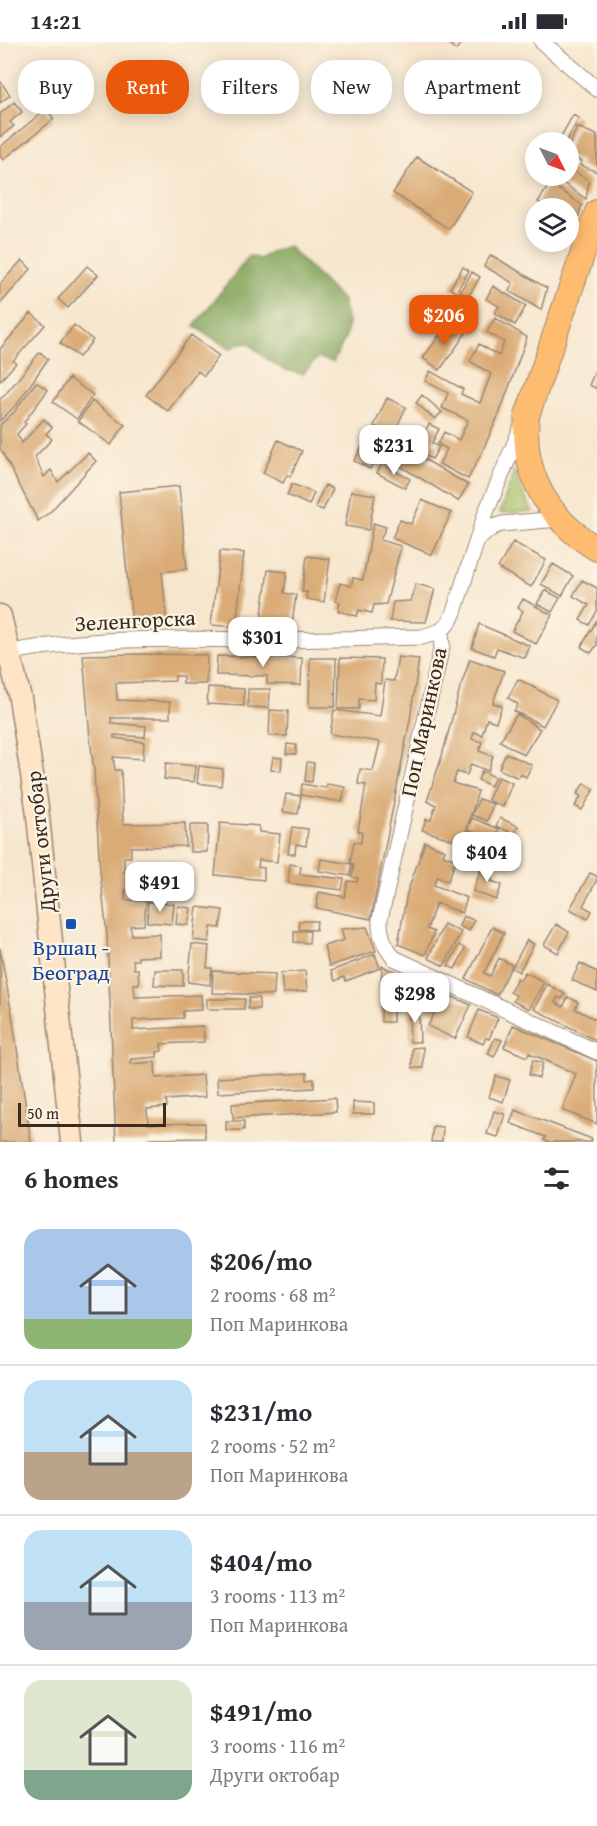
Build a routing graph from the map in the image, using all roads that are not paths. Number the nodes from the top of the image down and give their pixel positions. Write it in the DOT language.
graph roads {
  1 [pos="542,42"];
  2 [pos="597,89"];
  3 [pos="597,212"];
  4 [pos="527,416"];
  5 [pos="559,519"];
  6 [pos="479,538"];
  7 [pos="597,549"];
  8 [pos="0,616"];
  9 [pos="441,631"];
  10 [pos="5,654"];
  11 [pos="597,1052"];
  12 [pos="72,1142"];
  1 -- 2 [label="street"];
  3 -- 4 [label="main road, Поп Маринкова"];
  4 -- 5 [label="main road"];
  4 -- 6 [label="street, Поп Маринкова"];
  5 -- 6 [label="street"];
  5 -- 7 [label="main road"];
  6 -- 9 [label="street, Поп Маринкова"];
  8 -- 10 [label="main road, Други октобар"];
  9 -- 10 [label="street, Зеленгорска"];
  9 -- 11 [label="street, Поп Маринкова"];
  10 -- 12 [label="main road, Други октобар"];
}
